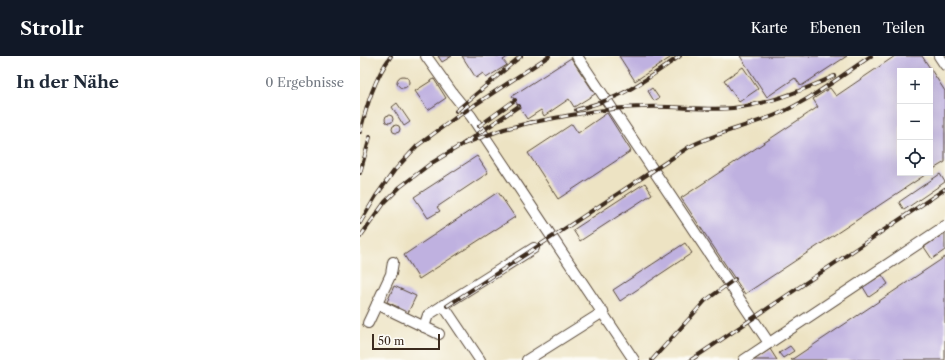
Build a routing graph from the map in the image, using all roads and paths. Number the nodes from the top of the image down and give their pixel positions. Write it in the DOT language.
graph roads {
  1 [pos="426,56"];
  2 [pos="577,56"];
  3 [pos="939,56"];
  4 [pos="945,64"];
  5 [pos="945,226"];
  6 [pos="534,248"];
  7 [pos="392,262"];
  8 [pos="377,304"];
  9 [pos="444,305"];
  10 [pos="602,312"];
  11 [pos="368,324"];
  12 [pos="424,327"];
  13 [pos="439,334"];
  14 [pos="769,343"];
  15 [pos="480,360"];
  16 [pos="527,360"];
  17 [pos="634,360"];
  18 [pos="744,360"];
  1 -- 10 [label="lane"];
  2 -- 14 [label="lane"];
  3 -- 4 [label="lane"];
  5 -- 14 [label="lane"];
  6 -- 9 [label="lane"];
  7 -- 8 [label="lane"];
  8 -- 11 [label="lane"];
  8 -- 12 [label="lane"];
  9 -- 12 [label="lane"];
  9 -- 15 [label="lane"];
  10 -- 16 [label="lane"];
  10 -- 17 [label="lane"];
  12 -- 13 [label="lane"];
  14 -- 18 [label="lane"];
}
